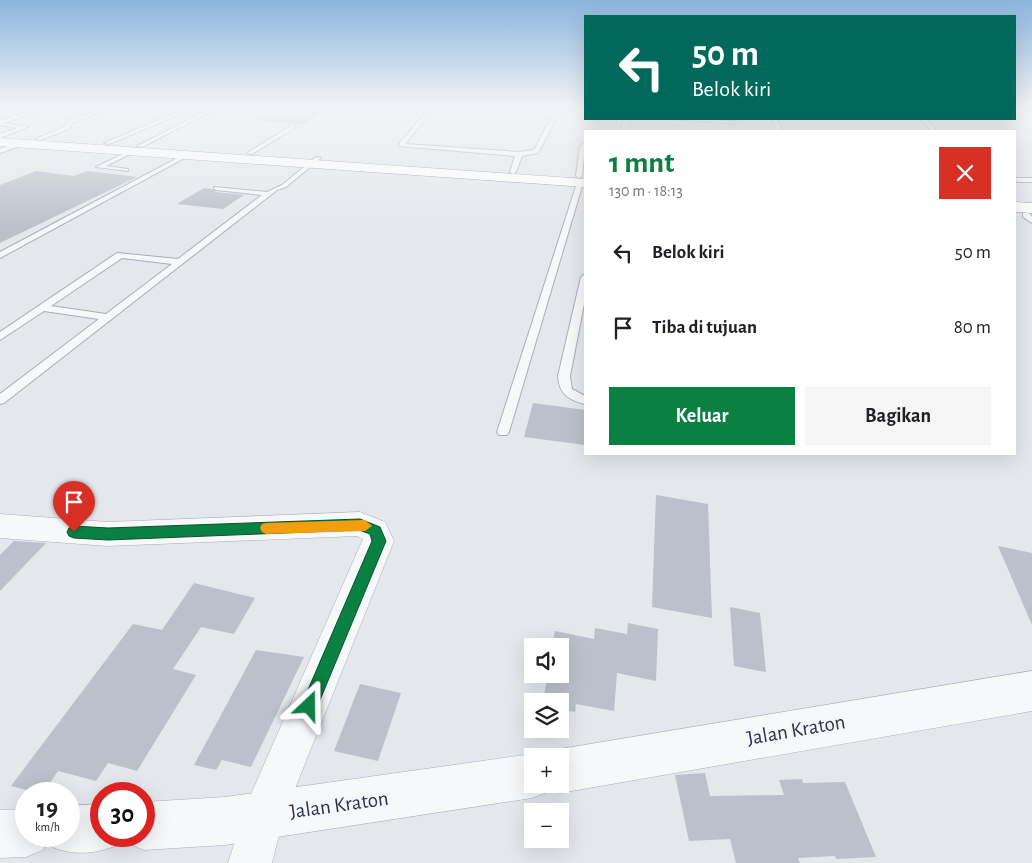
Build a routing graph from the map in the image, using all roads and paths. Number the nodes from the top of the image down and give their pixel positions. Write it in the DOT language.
graph roads {
  1 [pos="14,146"];
  2 [pos="74,146"];
  3 [pos="121,146"];
  4 [pos="142,146"];
  5 [pos="261,146"];
  6 [pos="418,146"];
  7 [pos="539,146"];
  8 [pos="583,146"];
  9 [pos="137,149"];
  10 [pos="0,151"];
  11 [pos="250,153"];
  12 [pos="519,154"];
  13 [pos="186,155"];
  14 [pos="311,160"];
  15 [pos="126,170"];
  16 [pos="513,172"];
  17 [pos="582,180"];
  18 [pos="1017,180"];
  19 [pos="1032,180"];
  20 [pos="216,188"];
  21 [pos="272,192"];
  22 [pos="0,255"];
  23 [pos="180,262"];
  24 [pos="584,282"];
  25 [pos="41,308"];
  26 [pos="108,317"];
  27 [pos="0,337"];
  28 [pos="0,400"];
  29 [pos="584,400"];
  30 [pos="503,432"];
  31 [pos="0,526"];
  32 [pos="1032,691"];
  33 [pos="569,769"];
  34 [pos="524,777"];
  35 [pos="263,816"];
  36 [pos="155,825"];
  37 [pos="15,833"];
  38 [pos="0,834"];
  39 [pos="250,863"];
  1 -- 10 [label="lane"];
  2 -- 9 [label="highway"];
  3 -- 9 [label="highway"];
  4 -- 9 [label="lane"];
  5 -- 11 [label="lane"];
  6 -- 12 [label="lane"];
  7 -- 12 [label="lane"];
  8 -- 17 [label="lane"];
  9 -- 11 [label="highway"];
  9 -- 13 [label="highway"];
  9 -- 15 [label="lane"];
  11 -- 14 [label="highway"];
  12 -- 16 [label="lane"];
  13 -- 14 [label="highway"];
  13 -- 22 [label="lane"];
  14 -- 16 [label="highway"];
  14 -- 17 [label="highway"];
  14 -- 21 [label="lane"];
  16 -- 17 [label="highway"];
  17 -- 30 [label="lane"];
  18 -- 19 [label="lane"];
  20 -- 21 [label="lane"];
  21 -- 23 [label="lane"];
  23 -- 25 [label="lane"];
  23 -- 26 [label="lane"];
  24 -- 29 [label="lane"];
  25 -- 26 [label="lane"];
  25 -- 27 [label="lane"];
  26 -- 28 [label="lane"];
  31 -- 35 [label="street"];
  32 -- 33 [label="street, Jalan Kraton"];
  34 -- 35 [label="street, Jalan Kraton"];
  35 -- 36 [label="street, Jalan Kraton"];
  35 -- 39 [label="street"];
  37 -- 38 [label="street"];
}
